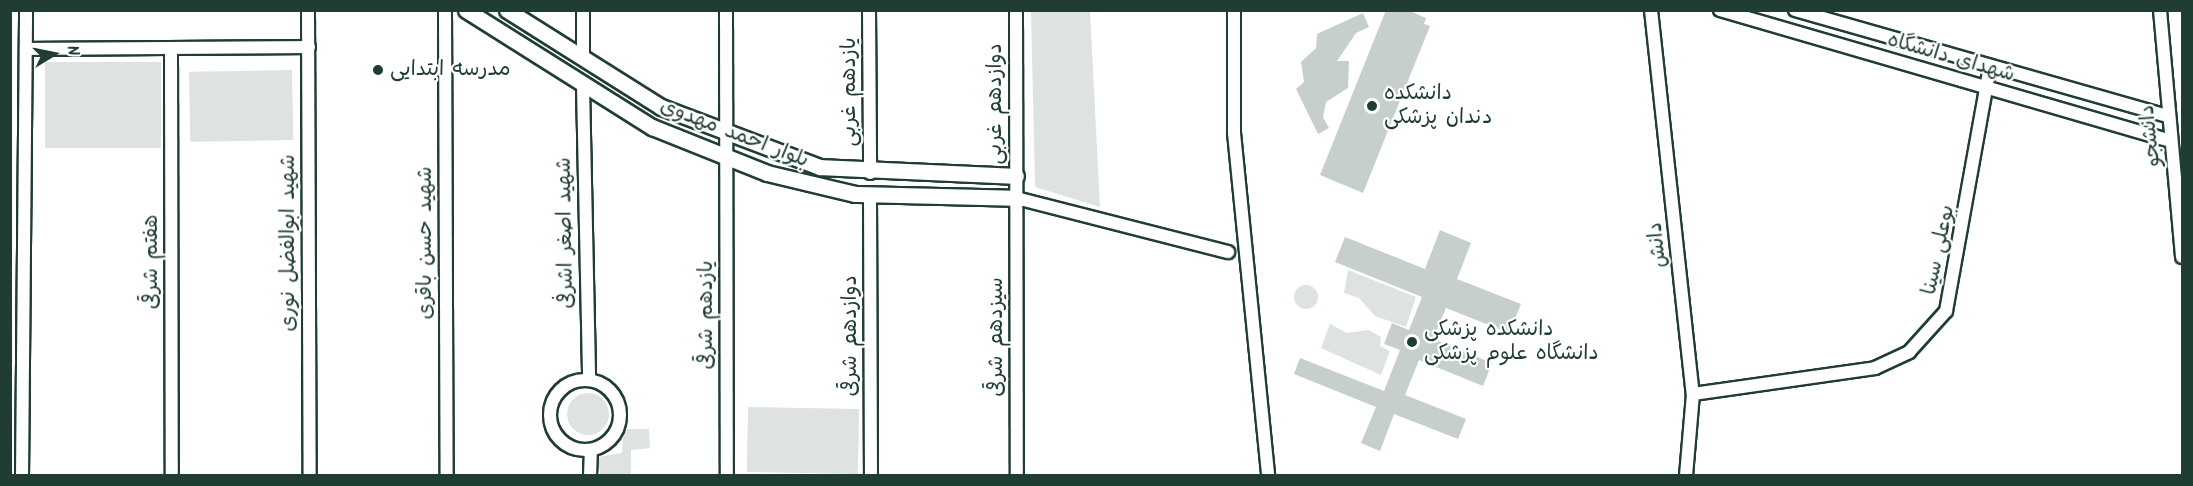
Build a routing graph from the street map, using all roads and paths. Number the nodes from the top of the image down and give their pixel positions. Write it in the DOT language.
graph roads {
  1 [pos="26,10"];
  2 [pos="308,10"];
  3 [pos="445,10"];
  4 [pos="466,10"];
  5 [pos="507,10"];
  6 [pos="583,10"];
  7 [pos="726,10"];
  8 [pos="869,10"];
  9 [pos="1016,10"];
  10 [pos="1234,10"];
  11 [pos="1651,10"];
  12 [pos="1720,10"];
  13 [pos="1796,10"];
  14 [pos="2160,10"];
  15 [pos="1756,16"];
  16 [pos="309,47"];
  17 [pos="171,48"];
  18 [pos="26,49"];
  19 [pos="583,59"];
  20 [pos="1990,66"];
  21 [pos="583,86"];
  22 [pos="1987,89"];
  23 [pos="2168,116"];
  24 [pos="726,131"];
  25 [pos="2171,141"];
  26 [pos="726,154"];
  27 [pos="870,173"];
  28 [pos="1016,176"];
  29 [pos="870,195"];
  30 [pos="1016,198"];
  31 [pos="1228,252"];
  32 [pos="2182,257"];
  33 [pos="589,380"];
  34 [pos="1693,394"];
  35 [pos="591,450"];
  36 [pos="22,476"];
  37 [pos="172,476"];
  38 [pos="310,476"];
  39 [pos="447,476"];
  40 [pos="590,476"];
  41 [pos="727,476"];
  42 [pos="871,476"];
  43 [pos="1017,476"];
  44 [pos="1268,476"];
  45 [pos="1686,476"];
  1 -- 18 [label="street"];
  2 -- 16 [label="street, شهید ابوالفضل نوری"];
  3 -- 39 [label="street, شهید حسن باقری"];
  4 -- 21 [label="main road, بلوار احمد مهدوی"];
  5 -- 19 [label="main road, بلوار احمد مهدوی"];
  6 -- 19 [label="street"];
  7 -- 24 [label="street, یازدهم شرقی"];
  8 -- 27 [label="street, یازدهم غربی"];
  9 -- 28 [label="street, دوازدهم غربی"];
  10 -- 44 [label="street"];
  11 -- 34 [label="street, دانش"];
  12 -- 15 [label="street, شهدای دانشگاه"];
  13 -- 20 [label="street, شهدای دانشگاه"];
  14 -- 23 [label="street, دانشجو"];
  15 -- 22 [label="street, شهدای دانشگاه"];
  16 -- 17 [label="street"];
  16 -- 38 [label="street, شهید ابوالفضل نوری"];
  17 -- 18 [label="street"];
  17 -- 37 [label="street, هفتم شرقی"];
  18 -- 36 [label="street"];
  19 -- 24 [label="main road, بلوار احمد مهدوی"];
  20 -- 22 [label="street, بوعلی سینا"];
  20 -- 23 [label="street, شهدای دانشگاه"];
  21 -- 26 [label="main road, بلوار احمد مهدوی"];
  21 -- 33 [label="street, شهید اصغر اشرفی"];
  22 -- 25 [label="street, شهدای دانشگاه"];
  22 -- 34 [label="street, بوعلی سینا"];
  23 -- 25 [label="street, دانشجو"];
  24 -- 26 [label="street, یازدهم شرقی"];
  24 -- 27 [label="main road, بلوار احمد مهدوی"];
  25 -- 32 [label="street, دانشجو"];
  26 -- 29 [label="main road, بلوار احمد مهدوی"];
  26 -- 41 [label="street, یازدهم شرقی"];
  27 -- 28 [label="main road, بلوار احمد مهدوی"];
  28 -- 30 [label="street, دوازدهم غربی"];
  29 -- 30 [label="main road, بلوار احمد مهدوی"];
  29 -- 42 [label="street, دوازدهم شرقی"];
  30 -- 31 [label="street"];
  30 -- 43 [label="street, سیزدهم شرقی"];
  33 -- 35 [label="street"];
  33 -- 35 [label="street"];
  34 -- 45 [label="street, دانش"];
  35 -- 40 [label="street"];
}
